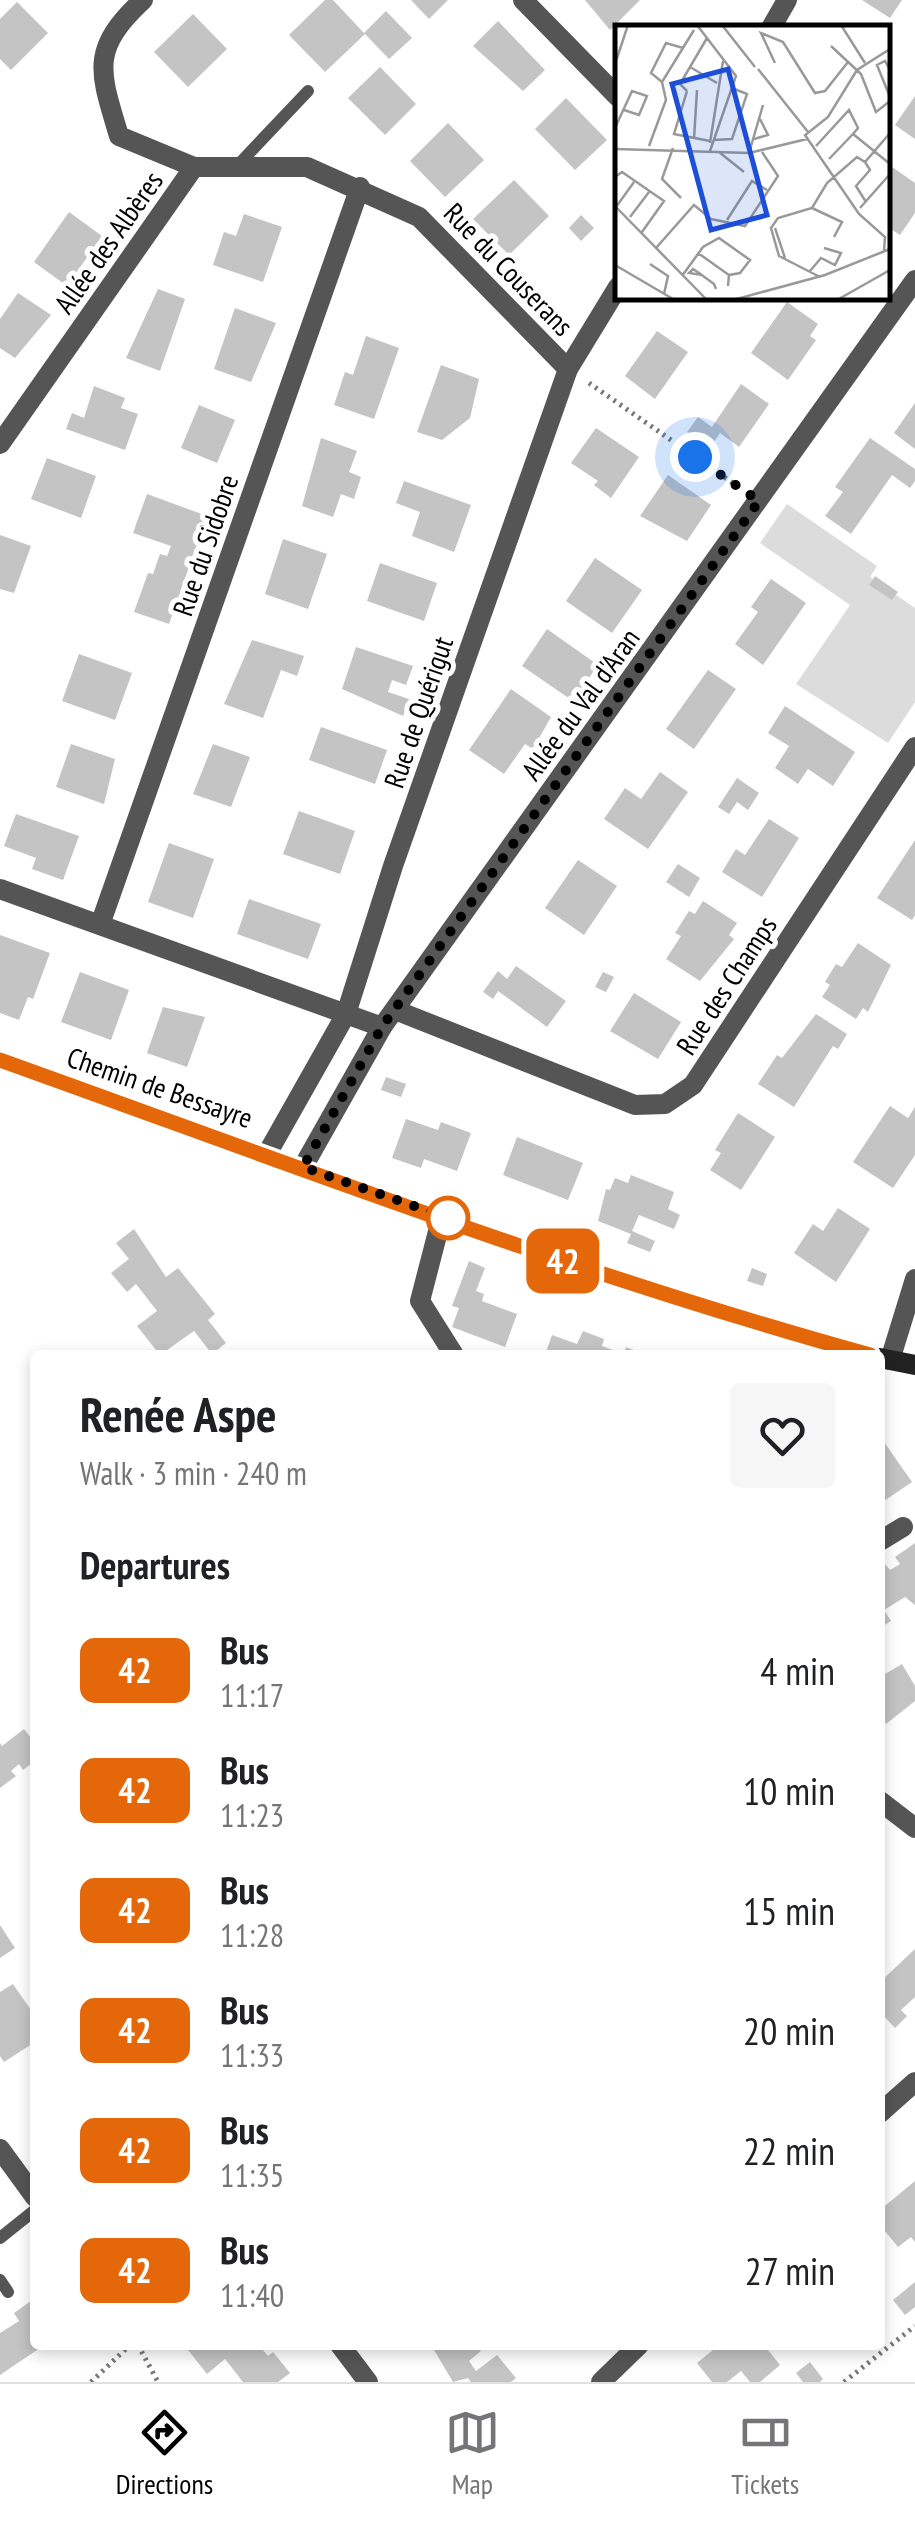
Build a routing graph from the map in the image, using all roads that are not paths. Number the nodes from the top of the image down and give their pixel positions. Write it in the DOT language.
graph roads {
  1 [pos="143,0"];
  2 [pos="523,0"];
  3 [pos="787,0"];
  4 [pos="773,25"];
  5 [pos="308,91"];
  6 [pos="615,93"];
  7 [pos="237,166"];
  8 [pos="194,167"];
  9 [pos="360,187"];
  10 [pos="615,292"];
  11 [pos="911,293"];
  12 [pos="568,369"];
  13 [pos="0,444"];
  14 [pos="915,746"];
  15 [pos="0,889"];
  16 [pos="101,922"];
  17 [pos="346,1014"];
  18 [pos="389,1019"];
  19 [pos="0,1060"];
  20 [pos="267,1154"];
  21 [pos="303,1167"];
  22 [pos="442,1216"];
  23 [pos="915,1279"];
  24 [pos="451,1350"];
  25 [pos="851,1350"];
  26 [pos="884,1350"];
  27 [pos="885,1359"];
  28 [pos="915,1365"];
  29 [pos="903,1527"];
  30 [pos="885,1538"];
  31 [pos="885,1804"];
  32 [pos="915,1828"];
  33 [pos="915,2082"];
  34 [pos="885,2108"];
  35 [pos="0,2149"];
  36 [pos="30,2190"];
  37 [pos="30,2214"];
  38 [pos="0,2238"];
  39 [pos="344,2350"];
  40 [pos="634,2350"];
  41 [pos="368,2382"];
  42 [pos="601,2382"];
  1 -- 8 [label="street, Allée des Albères"];
  2 -- 6 [label="street"];
  3 -- 4 [label="street"];
  5 -- 7 [label="lane"];
  7 -- 8 [label="street, Rue du Couserans"];
  7 -- 9 [label="street, Rue du Couserans"];
  8 -- 13 [label="street, Allée des Albères"];
  9 -- 12 [label="street, Rue du Couserans"];
  9 -- 16 [label="street, Rue du Sidobre"];
  10 -- 12 [label="street, Rue de Quérigut"];
  11 -- 18 [label="street, Allée du Val d'Aran"];
  12 -- 17 [label="street, Rue de Quérigut"];
  14 -- 18 [label="street, Rue des Champs"];
  15 -- 16 [label="street"];
  16 -- 17 [label="street"];
  17 -- 18 [label="street"];
  17 -- 20 [label="street, Rue de Quérigut"];
  18 -- 21 [label="street, Allée du Val d'Aran"];
  19 -- 20 [label="street, Chemin de Bessayre"];
  20 -- 21 [label="street, Chemin de Bessayre"];
  21 -- 22 [label="street, Chemin de Bessayre"];
  22 -- 24 [label="street"];
  22 -- 25 [label="street, Chemin de Bessayre"];
  23 -- 26 [label="street"];
  27 -- 28 [label="street, Chemin de Bessayre"];
  29 -- 30 [label="street"];
  31 -- 32 [label="street"];
  33 -- 34 [label="street"];
  35 -- 36 [label="street"];
  37 -- 38 [label="lane"];
  39 -- 41 [label="street"];
  40 -- 42 [label="street"];
}
